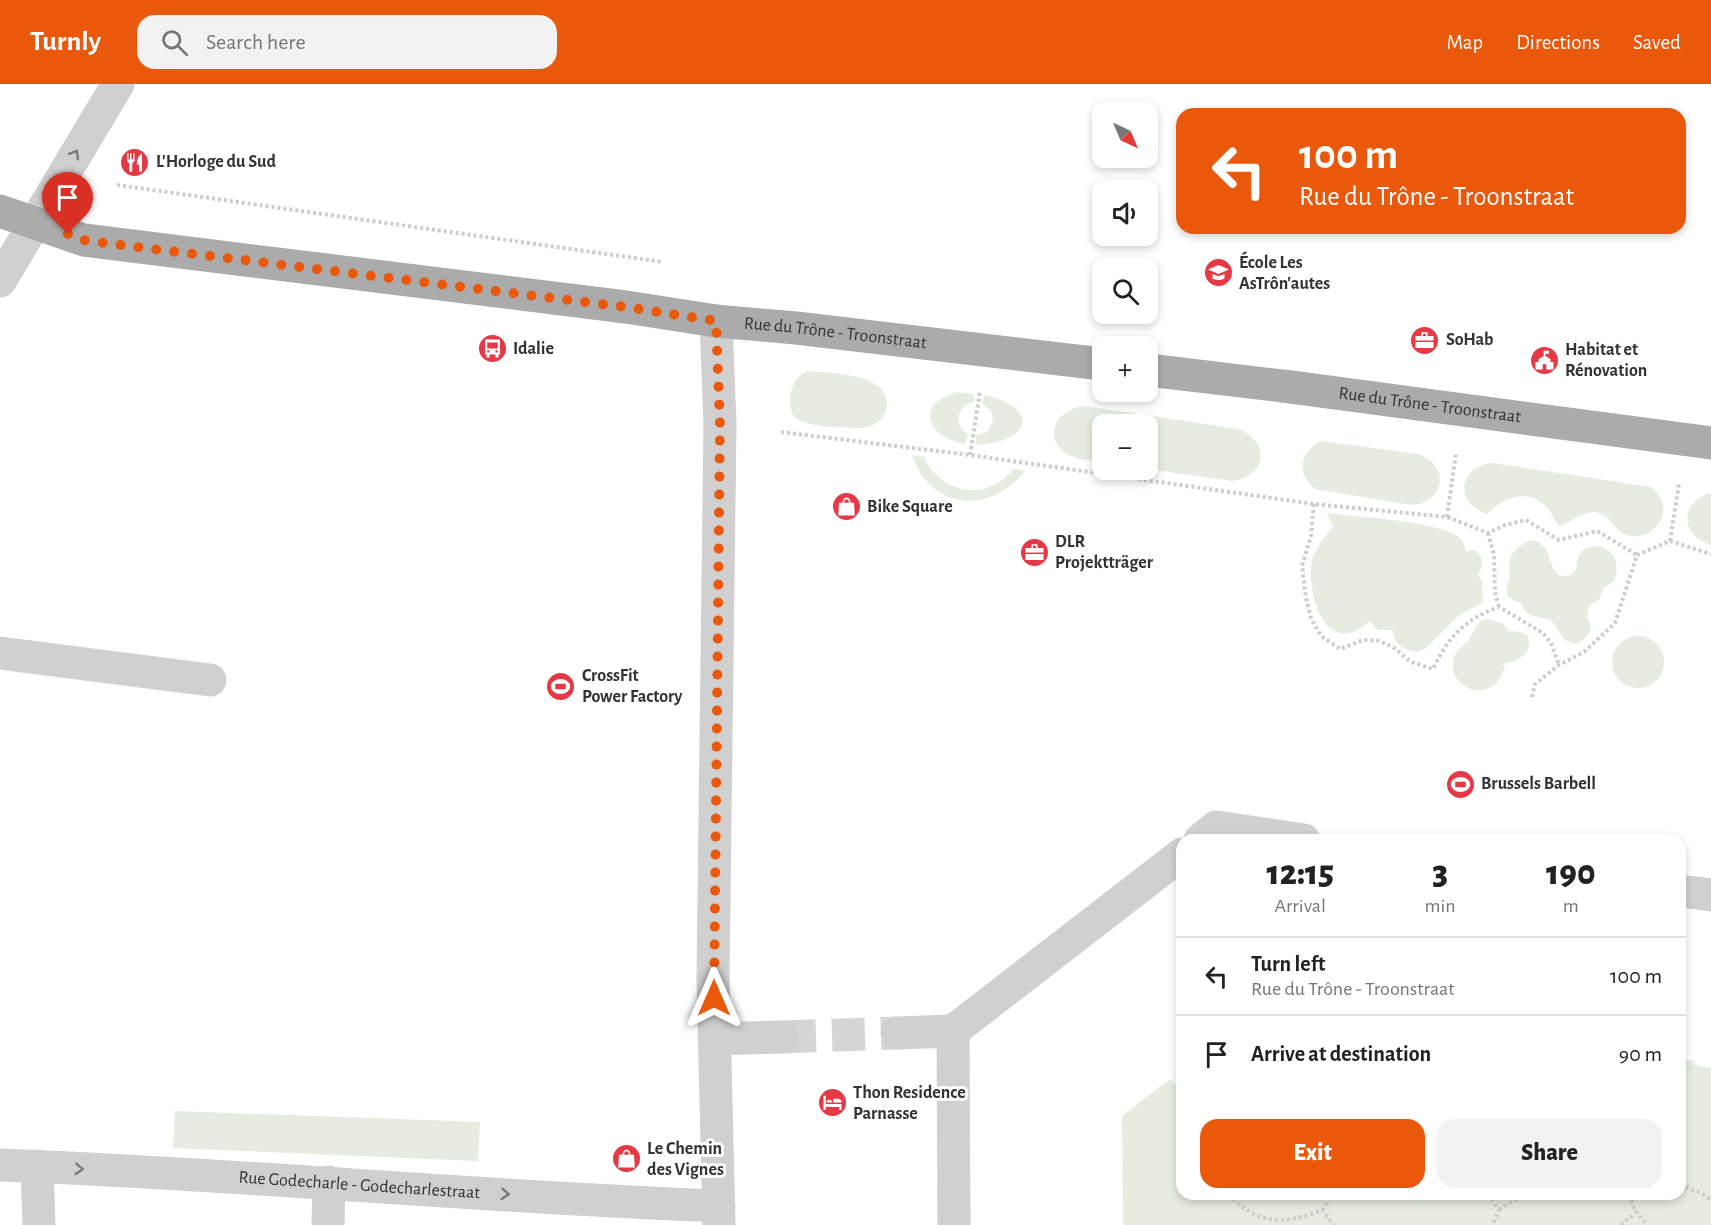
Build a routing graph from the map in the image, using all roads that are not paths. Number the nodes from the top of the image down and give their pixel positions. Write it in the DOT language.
graph roads {
  1 [pos="118,84"];
  2 [pos="0,211"];
  3 [pos="35,223"];
  4 [pos="0,281"];
  5 [pos="716,321"];
  6 [pos="1092,363"];
  7 [pos="1158,371"];
  8 [pos="1711,443"];
  9 [pos="0,653"];
  10 [pos="210,680"];
  11 [pos="1207,834"];
  12 [pos="1263,834"];
  13 [pos="1176,859"];
  14 [pos="1686,892"];
  15 [pos="1711,895"];
  16 [pos="953,1031"];
  17 [pos="897,1033"];
  18 [pos="783,1037"];
  19 [pos="714,1040"];
  20 [pos="0,1165"];
  21 [pos="37,1166"];
  22 [pos="329,1182"];
  23 [pos="719,1216"];
  24 [pos="39,1225"];
  25 [pos="328,1225"];
  26 [pos="954,1225"];
  3 -- 1 [label="street, one-way"];
  2 -- 3 [label="main road, Rue du Trône - Troonstraat"];
  3 -- 4 [label="street"];
  3 -- 5 [label="main road, Rue du Trône - Troonstraat"];
  5 -- 6 [label="main road, Rue du Trône - Troonstraat"];
  5 -- 19 [label="street"];
  7 -- 8 [label="main road, Rue du Trône - Troonstraat"];
  9 -- 10 [label="street"];
  11 -- 12 [label="street"];
  13 -- 16 [label="street"];
  14 -- 15 [label="street"];
  16 -- 17 [label="street"];
  16 -- 26 [label="street"];
  18 -- 19 [label="street"];
  19 -- 23 [label="street"];
  20 -- 21 [label="street, Rue Godecharle - Godecharlestraat"];
  21 -- 22 [label="street, Rue Godecharle - Godecharlestraat, one-way"];
  21 -- 24 [label="street"];
  22 -- 23 [label="street, Rue Godecharle - Godecharlestraat, one-way"];
  22 -- 25 [label="street"];
}
